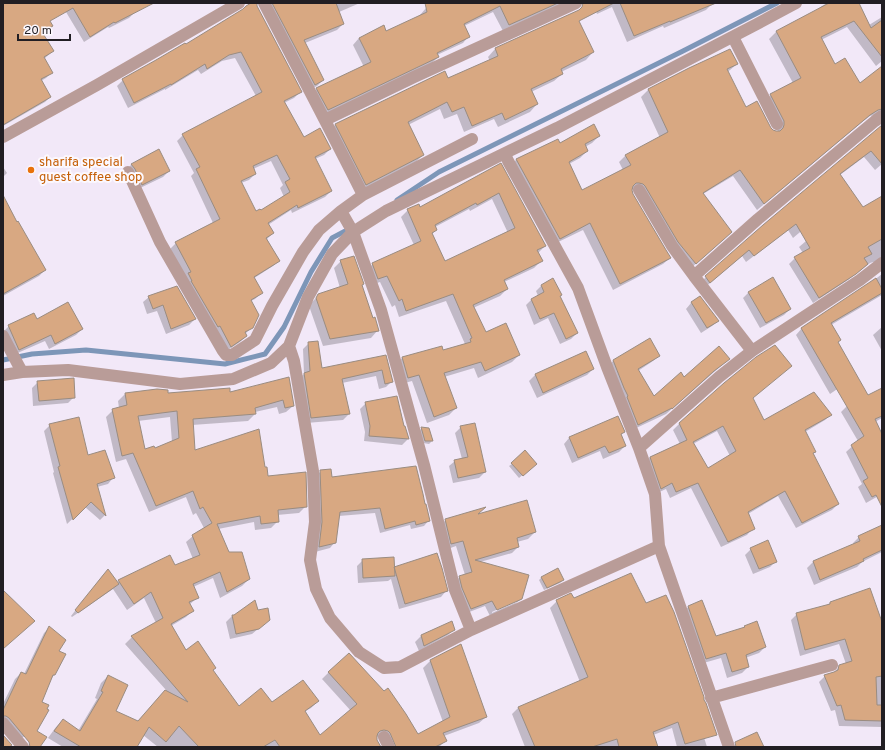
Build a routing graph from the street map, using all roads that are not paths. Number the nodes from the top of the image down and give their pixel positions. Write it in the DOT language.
graph roads {
  1 [pos="239,3"];
  2 [pos="264,3"];
  3 [pos="576,3"];
  4 [pos="796,3"];
  5 [pos="733,37"];
  6 [pos="882,116"];
  7 [pos="325,120"];
  8 [pos="777,124"];
  9 [pos="3,137"];
  10 [pos="472,139"];
  11 [pos="505,153"];
  12 [pos="128,172"];
  13 [pos="639,190"];
  14 [pos="363,195"];
  15 [pos="341,211"];
  16 [pos="353,232"];
  17 [pos="882,263"];
  18 [pos="694,276"];
  19 [pos="3,336"];
  20 [pos="289,346"];
  21 [pos="752,351"];
  22 [pos="22,372"];
  23 [pos="3,375"];
  24 [pos="640,448"];
  25 [pos="659,546"];
  26 [pos="471,630"];
  27 [pos="832,665"];
  28 [pos="711,698"];
  29 [pos="3,723"];
  30 [pos="23,747"];
  31 [pos="729,747"];
  1 -- 9 [label="street"];
  2 -- 7 [label="street"];
  3 -- 7 [label="street"];
  4 -- 5 [label="street"];
  5 -- 8 [label="street"];
  5 -- 11 [label="street"];
  6 -- 18 [label="street"];
  7 -- 14 [label="street"];
  10 -- 14 [label="street"];
  11 -- 16 [label="street"];
  11 -- 24 [label="street"];
  12 -- 15 [label="street"];
  13 -- 18 [label="street"];
  14 -- 15 [label="street"];
  15 -- 16 [label="street"];
  16 -- 20 [label="street"];
  16 -- 26 [label="street"];
  17 -- 21 [label="street"];
  18 -- 21 [label="street"];
  19 -- 22 [label="street"];
  20 -- 22 [label="street"];
  20 -- 26 [label="street"];
  21 -- 24 [label="street"];
  22 -- 23 [label="street"];
  24 -- 25 [label="street"];
  25 -- 26 [label="street"];
  25 -- 28 [label="street"];
  27 -- 28 [label="street"];
  28 -- 31 [label="street"];
  29 -- 30 [label="street"];
}
